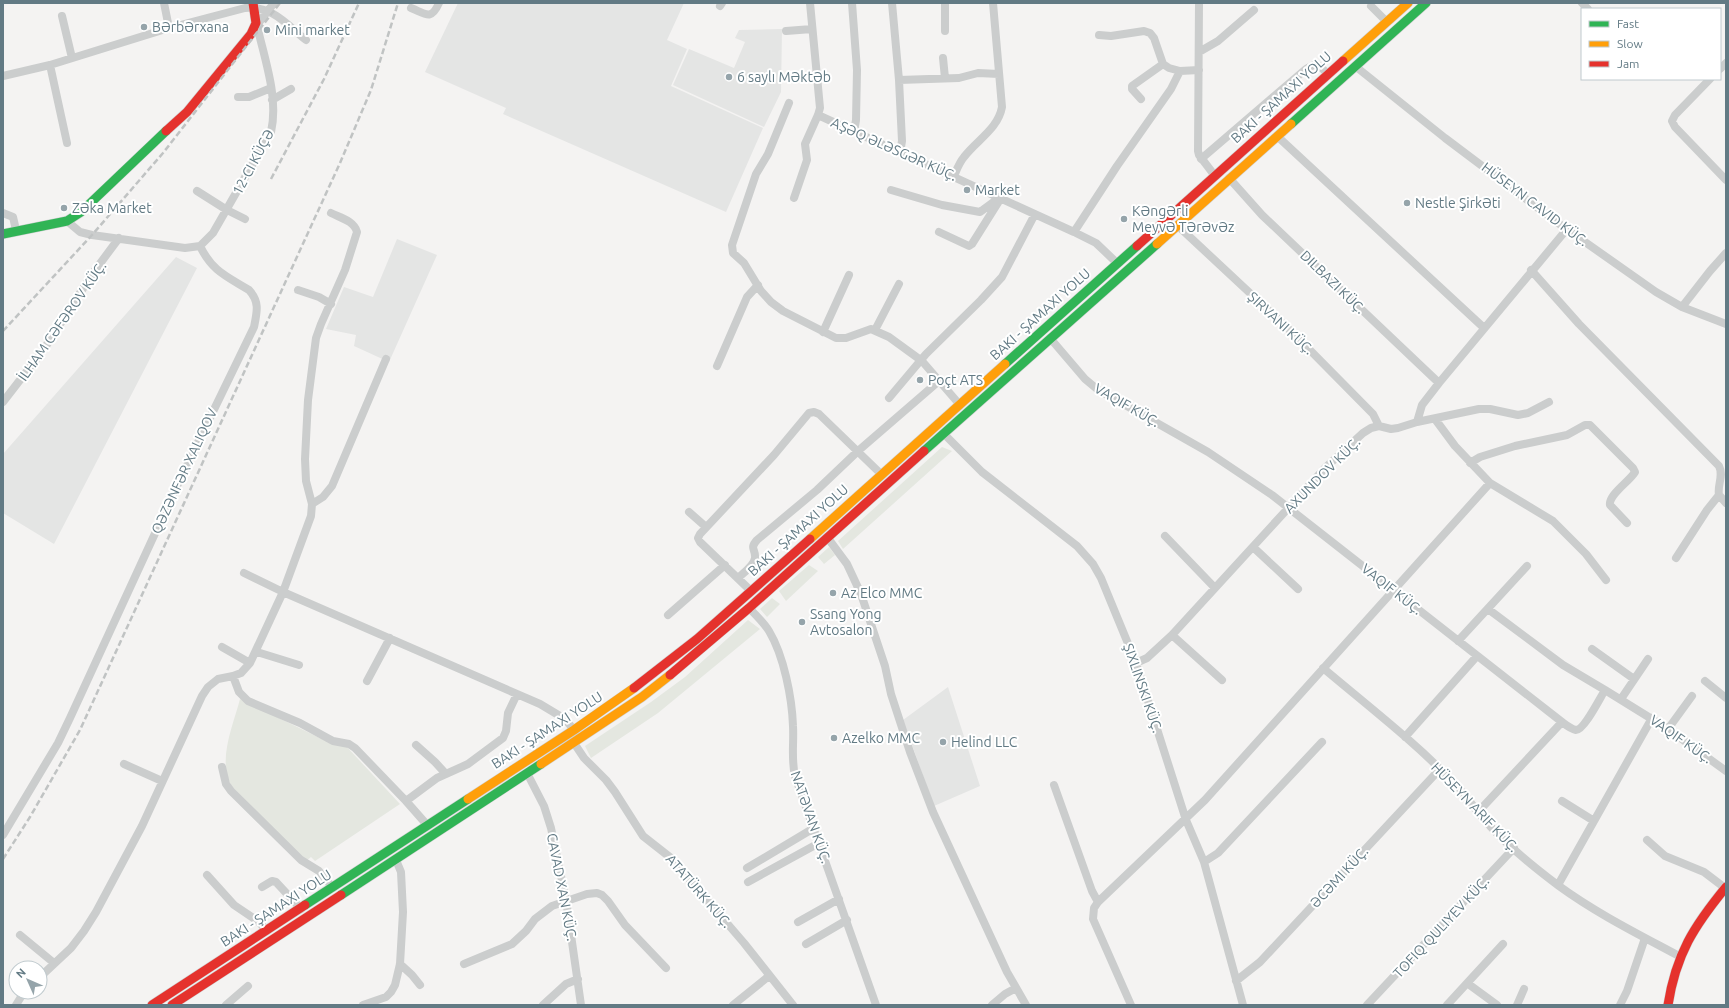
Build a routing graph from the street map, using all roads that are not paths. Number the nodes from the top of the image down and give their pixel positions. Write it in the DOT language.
graph roads {
  1 [pos="164,3"];
  2 [pos="274,3"];
  3 [pos="439,3"];
  4 [pos="810,3"];
  5 [pos="852,3"];
  6 [pos="892,3"];
  7 [pos="945,3"];
  8 [pos="994,3"];
  9 [pos="1199,3"];
  10 [pos="1408,3"];
  11 [pos="1426,3"];
  12 [pos="254,5"];
  13 [pos="1371,6"];
  14 [pos="411,8"];
  15 [pos="269,10"];
  16 [pos="1254,10"];
  17 [pos="62,16"];
  18 [pos="1387,22"];
  19 [pos="257,25"];
  20 [pos="169,28"];
  21 [pos="812,29"];
  22 [pos="786,31"];
  23 [pos="945,31"];
  24 [pos="1099,35"];
  25 [pos="306,40"];
  26 [pos="1199,52"];
  27 [pos="72,58"];
  28 [pos="943,58"];
  29 [pos="1163,64"];
  30 [pos="50,65"];
  31 [pos="1355,66"];
  32 [pos="1199,70"];
  33 [pos="1180,71"];
  34 [pos="999,74"];
  35 [pos="1328,74"];
  36 [pos="3,76"];
  37 [pos="945,78"];
  38 [pos="899,80"];
  39 [pos="1709,80"];
  40 [pos="271,88"];
  41 [pos="291,89"];
  42 [pos="238,97"];
  43 [pos="1141,99"];
  44 [pos="272,100"];
  45 [pos="789,103"];
  46 [pos="818,115"];
  47 [pos="854,132"];
  48 [pos="1277,136"];
  49 [pos="67,143"];
  50 [pos="900,153"];
  51 [pos="1201,159"];
  52 [pos="954,176"];
  53 [pos="1214,176"];
  54 [pos="1229,178"];
  55 [pos="1726,180"];
  56 [pos="891,190"];
  57 [pos="197,191"];
  58 [pos="794,198"];
  59 [pos="1000,198"];
  60 [pos="227,210"];
  61 [pos="3,213"];
  62 [pos="331,213"];
  63 [pos="1035,214"];
  64 [pos="245,219"];
  65 [pos="67,221"];
  66 [pos="1176,225"];
  67 [pos="1567,229"];
  68 [pos="16,230"];
  69 [pos="939,232"];
  70 [pos="1074,232"];
  71 [pos="3,234"];
  72 [pos="119,238"];
  73 [pos="200,246"];
  74 [pos="1726,253"];
  75 [pos="1117,263"];
  76 [pos="1531,270"];
  77 [pos="849,275"];
  78 [pos="899,284"];
  79 [pos="758,285"];
  80 [pos="298,290"];
  81 [pos="331,304"];
  82 [pos="1682,308"];
  83 [pos="1726,324"];
  84 [pos="1484,327"];
  85 [pos="875,330"];
  86 [pos="823,332"];
  87 [pos="1050,338"];
  88 [pos="386,359"];
  89 [pos="922,360"];
  90 [pos="717,366"];
  91 [pos="939,380"];
  92 [pos="1439,383"];
  93 [pos="889,398"];
  94 [pos="3,402"];
  95 [pos="1549,402"];
  96 [pos="960,405"];
  97 [pos="1435,419"];
  98 [pos="1417,422"];
  99 [pos="1380,426"];
  100 [pos="943,433"];
  101 [pos="858,451"];
  102 [pos="1470,462"];
  103 [pos="880,474"];
  104 [pos="1490,483"];
  105 [pos="1719,495"];
  106 [pos="1726,503"];
  107 [pos="312,504"];
  108 [pos="1288,508"];
  109 [pos="689,512"];
  110 [pos="1627,523"];
  111 [pos="706,527"];
  112 [pos="1165,536"];
  113 [pos="826,538"];
  114 [pos="1253,547"];
  115 [pos="1676,558"];
  116 [pos="725,565"];
  117 [pos="1527,566"];
  118 [pos="244,573"];
  119 [pos="738,578"];
  120 [pos="1606,580"];
  121 [pos="1215,588"];
  122 [pos="1298,589"];
  123 [pos="751,591"];
  124 [pos="1394,591"];
  125 [pos="283,592"];
  126 [pos="749,608"];
  127 [pos="1488,609"];
  128 [pos="668,615"];
  129 [pos="1172,635"];
  130 [pos="390,638"];
  131 [pos="1458,641"];
  132 [pos="222,647"];
  133 [pos="1592,649"];
  134 [pos="257,652"];
  135 [pos="1477,656"];
  136 [pos="1648,659"];
  137 [pos="250,663"];
  138 [pos="1136,663"];
  139 [pos="299,665"];
  140 [pos="1323,668"];
  141 [pos="233,676"];
  142 [pos="1634,679"];
  143 [pos="1222,680"];
  144 [pos="367,681"];
  145 [pos="1705,681"];
  146 [pos="1605,690"];
  147 [pos="517,694"];
  148 [pos="1692,696"];
  149 [pos="1726,698"];
  150 [pos="1621,699"];
  151 [pos="1652,718"];
  152 [pos="1562,722"];
  153 [pos="1668,729"];
  154 [pos="574,730"];
  155 [pos="1405,737"];
  156 [pos="1322,742"];
  157 [pos="574,743"];
  158 [pos="416,745"];
  159 [pos="124,764"];
  160 [pos="222,767"];
  161 [pos="1440,769"];
  162 [pos="1726,770"];
  163 [pos="527,773"];
  164 [pos="446,774"];
  165 [pos="162,781"];
  166 [pos="1054,785"];
  167 [pos="406,801"];
  168 [pos="1562,801"];
  169 [pos="1478,812"];
  170 [pos="1186,820"];
  171 [pos="1594,821"];
  172 [pos="428,826"];
  173 [pos="814,828"];
  174 [pos="3,835"];
  175 [pos="1647,840"];
  176 [pos="819,842"];
  177 [pos="1514,848"];
  178 [pos="396,860"];
  179 [pos="1204,862"];
  180 [pos="747,868"];
  181 [pos="207,875"];
  182 [pos="748,882"];
  183 [pos="1558,885"];
  184 [pos="262,887"];
  185 [pos="333,888"];
  186 [pos="1726,888"];
  187 [pos="839,899"];
  188 [pos="566,900"];
  189 [pos="1098,902"];
  190 [pos="301,909"];
  191 [pos="848,920"];
  192 [pos="798,922"];
  193 [pos="267,931"];
  194 [pos="20,935"];
  195 [pos="1645,938"];
  196 [pos="806,944"];
  197 [pos="1504,944"];
  198 [pos="1679,956"];
  199 [pos="54,963"];
  200 [pos="400,964"];
  201 [pos="464,964"];
  202 [pos="666,968"];
  203 [pos="48,969"];
  204 [pos="769,976"];
  205 [pos="578,978"];
  206 [pos="1236,981"];
  207 [pos="1467,983"];
  208 [pos="420,985"];
  209 [pos="248,986"];
  210 [pos="1016,988"];
  211 [pos="1524,989"];
  212 [pos="230,1004"];
  213 [pos="374,1004"];
  214 [pos="152,1005"];
  215 [pos="172,1005"];
  216 [pos="363,1005"];
  217 [pos="543,1005"];
  218 [pos="581,1005"];
  219 [pos="733,1005"];
  220 [pos="793,1005"];
  221 [pos="876,1005"];
  222 [pos="992,1005"];
  223 [pos="1026,1005"];
  224 [pos="1131,1005"];
  225 [pos="1243,1005"];
  226 [pos="1367,1005"];
  227 [pos="1447,1005"];
  228 [pos="1497,1005"];
  229 [pos="1517,1005"];
  230 [pos="1620,1005"];
  231 [pos="1668,1005"];
  1 -- 20 [label="street"];
  2 -- 15 [label="street"];
  3 -- 14 [label="street"];
  4 -- 21 [label="street"];
  5 -- 47 [label="street"];
  6 -- 38 [label="street"];
  7 -- 23 [label="street"];
  8 -- 34 [label="street"];
  9 -- 26 [label="street"];
  10 -- 18 [label="main road"];
  11 -- 31 [label="main road"];
  12 -- 15 [label="street"];
  12 -- 19 [label="main road"];
  12 -- 20 [label="street"];
  13 -- 18 [label="street"];
  15 -- 19 [label="street"];
  15 -- 25 [label="street"];
  16 -- 26 [label="street"];
  17 -- 27 [label="street"];
  18 -- 35 [label="main road"];
  19 -- 40 [label="street, 12-CI KÜÇƏ"];
  19 -- 65 [label="main road"];
  20 -- 27 [label="street"];
  21 -- 22 [label="street"];
  21 -- 46 [label="street"];
  24 -- 29 [label="street"];
  26 -- 32 [label="street"];
  27 -- 30 [label="street"];
  28 -- 37 [label="street"];
  29 -- 33 [label="street"];
  29 -- 43 [label="street"];
  30 -- 36 [label="street"];
  30 -- 49 [label="street"];
  31 -- 48 [label="main road"];
  31 -- 67 [label="street, HÜSEYN CAVID KÜÇ."];
  32 -- 33 [label="street"];
  32 -- 51 [label="street"];
  33 -- 70 [label="street"];
  34 -- 37 [label="street"];
  34 -- 52 [label="street"];
  35 -- 51 [label="street"];
  35 -- 53 [label="main road"];
  37 -- 38 [label="street"];
  38 -- 50 [label="street"];
  39 -- 55 [label="street"];
  40 -- 42 [label="street"];
  40 -- 44 [label="street, 12-CI KÜÇƏ"];
  41 -- 44 [label="street"];
  44 -- 60 [label="street, 12-CI KÜÇƏ"];
  45 -- 79 [label="street"];
  46 -- 47 [label="street, AŞƏQ ƏLƏSGƏR KÜÇ."];
  46 -- 58 [label="street"];
  47 -- 50 [label="street, AŞƏQ ƏLƏSGƏR KÜÇ."];
  48 -- 54 [label="main road"];
  48 -- 84 [label="street"];
  50 -- 52 [label="street, AŞƏQ ƏLƏSGƏR KÜÇ."];
  51 -- 53 [label="street"];
  52 -- 59 [label="street, AŞƏQ ƏLƏSGƏR KÜÇ."];
  53 -- 75 [label="main road"];
  54 -- 66 [label="main road"];
  54 -- 92 [label="street, DILBAZI KÜÇ."];
  56 -- 59 [label="street"];
  57 -- 60 [label="street"];
  59 -- 63 [label="street, AŞƏQ ƏLƏSGƏR KÜÇ."];
  59 -- 69 [label="street"];
  60 -- 64 [label="street"];
  60 -- 73 [label="street, 12-CI KÜÇƏ"];
  61 -- 68 [label="street"];
  62 -- 81 [label="street"];
  63 -- 70 [label="street, AŞƏQ ƏLƏSGƏR KÜÇ."];
  63 -- 89 [label="street"];
  65 -- 68 [label="main road"];
  65 -- 72 [label="street"];
  66 -- 87 [label="main road"];
  66 -- 99 [label="street, ŞIRVANI KÜÇ."];
  67 -- 76 [label="street"];
  67 -- 82 [label="street, HÜSEYN CAVID KÜÇ."];
  68 -- 71 [label="main road"];
  70 -- 75 [label="street, AŞƏQ ƏLƏSGƏR KÜÇ."];
  72 -- 73 [label="street"];
  72 -- 94 [label="street, İLHAM CƏFƏROV KÜÇ."];
  73 -- 174 [label="street"];
  74 -- 82 [label="street"];
  75 -- 96 [label="main road"];
  76 -- 84 [label="street"];
  76 -- 105 [label="street"];
  77 -- 86 [label="street"];
  78 -- 85 [label="street"];
  79 -- 86 [label="street"];
  79 -- 90 [label="street"];
  80 -- 81 [label="street"];
  81 -- 107 [label="street"];
  82 -- 83 [label="street, HÜSEYN CAVID KÜÇ."];
  84 -- 92 [label="street"];
  85 -- 86 [label="street"];
  85 -- 89 [label="street"];
  87 -- 100 [label="main road"];
  87 -- 108 [label="street, VAQIF KÜÇ."];
  88 -- 107 [label="street"];
  89 -- 91 [label="street"];
  89 -- 93 [label="street"];
  91 -- 96 [label="street"];
  91 -- 101 [label="street"];
  92 -- 98 [label="street"];
  95 -- 97 [label="street, AXUNDOV KÜÇ."];
  96 -- 103 [label="main road"];
  97 -- 98 [label="street, AXUNDOV KÜÇ."];
  97 -- 102 [label="street"];
  98 -- 99 [label="street, AXUNDOV KÜÇ."];
  99 -- 108 [label="street, AXUNDOV KÜÇ."];
  100 -- 113 [label="main road"];
  100 -- 138 [label="street"];
  101 -- 103 [label="street"];
  101 -- 111 [label="street"];
  101 -- 119 [label="street"];
  102 -- 104 [label="street"];
  102 -- 110 [label="street"];
  103 -- 123 [label="main road"];
  104 -- 120 [label="street"];
  104 -- 124 [label="street"];
  105 -- 106 [label="street"];
  105 -- 115 [label="street"];
  107 -- 125 [label="street"];
  108 -- 114 [label="street, AXUNDOV KÜÇ."];
  108 -- 124 [label="street, VAQIF KÜÇ."];
  109 -- 111 [label="street"];
  111 -- 116 [label="street"];
  112 -- 121 [label="street"];
  113 -- 126 [label="main road"];
  113 -- 210 [label="street"];
  114 -- 121 [label="street, AXUNDOV KÜÇ."];
  114 -- 122 [label="street"];
  116 -- 119 [label="street"];
  116 -- 128 [label="street"];
  117 -- 127 [label="street"];
  118 -- 125 [label="street"];
  119 -- 123 [label="street"];
  121 -- 129 [label="street, AXUNDOV KÜÇ."];
  123 -- 154 [label="main road"];
  124 -- 131 [label="street, VAQIF KÜÇ."];
  124 -- 140 [label="street"];
  125 -- 130 [label="street"];
  125 -- 134 [label="street"];
  126 -- 157 [label="main road"];
  126 -- 173 [label="street, NATƏVAN KÜÇ."];
  127 -- 131 [label="street"];
  127 -- 146 [label="street"];
  129 -- 138 [label="street, AXUNDOV KÜÇ."];
  129 -- 143 [label="street"];
  130 -- 144 [label="street"];
  130 -- 147 [label="street"];
  131 -- 135 [label="street, VAQIF KÜÇ."];
  132 -- 137 [label="street"];
  133 -- 142 [label="street"];
  134 -- 137 [label="street"];
  134 -- 139 [label="street"];
  135 -- 152 [label="street, VAQIF KÜÇ."];
  135 -- 155 [label="street"];
  136 -- 142 [label="street"];
  137 -- 141 [label="street"];
  138 -- 170 [label="street"];
  140 -- 155 [label="street, HÜSEYN ARIF KÜÇ."];
  140 -- 170 [label="street"];
  141 -- 165 [label="street"];
  141 -- 167 [label="street"];
  142 -- 150 [label="street"];
  145 -- 149 [label="street"];
  146 -- 150 [label="street, VAQIF KÜÇ."];
  146 -- 152 [label="street, VAQIF KÜÇ."];
  147 -- 154 [label="street"];
  147 -- 164 [label="street"];
  148 -- 153 [label="street"];
  150 -- 151 [label="street, VAQIF KÜÇ."];
  151 -- 153 [label="street, VAQIF KÜÇ."];
  151 -- 171 [label="street"];
  152 -- 169 [label="street"];
  153 -- 162 [label="street, VAQIF KÜÇ."];
  154 -- 172 [label="main road"];
  155 -- 161 [label="street, HÜSEYN ARIF KÜÇ."];
  156 -- 179 [label="street"];
  157 -- 163 [label="main road"];
  157 -- 204 [label="street, ATATÜRK KÜÇ."];
  158 -- 164 [label="street"];
  159 -- 165 [label="street"];
  160 -- 185 [label="street"];
  161 -- 169 [label="street, HÜSEYN ARIF KÜÇ."];
  161 -- 206 [label="street, ƏCƏMI KÜÇ."];
  163 -- 178 [label="main road"];
  163 -- 188 [label="street, CAVAD XAN KÜÇ."];
  164 -- 167 [label="street"];
  165 -- 199 [label="street"];
  166 -- 189 [label="street"];
  167 -- 172 [label="street"];
  168 -- 171 [label="street"];
  169 -- 177 [label="street, HÜSEYN ARIF KÜÇ."];
  170 -- 179 [label="street"];
  170 -- 189 [label="street"];
  171 -- 183 [label="street"];
  172 -- 185 [label="main road"];
  173 -- 176 [label="street, NATƏVAN KÜÇ."];
  173 -- 180 [label="street"];
  175 -- 186 [label="street"];
  176 -- 182 [label="street"];
  176 -- 187 [label="street, NATƏVAN KÜÇ."];
  177 -- 183 [label="street, HÜSEYN ARIF KÜÇ."];
  177 -- 226 [label="street, TOFIQ QULIYEV KÜÇ."];
  178 -- 200 [label="street"];
  178 -- 215 [label="main road"];
  179 -- 206 [label="street"];
  181 -- 193 [label="street"];
  183 -- 195 [label="street, HÜSEYN ARIF KÜÇ."];
  184 -- 190 [label="street"];
  185 -- 190 [label="main road"];
  186 -- 198 [label="main road"];
  187 -- 191 [label="street, NATƏVAN KÜÇ."];
  187 -- 192 [label="street"];
  188 -- 201 [label="street"];
  188 -- 202 [label="street"];
  188 -- 205 [label="street, CAVAD XAN KÜÇ."];
  189 -- 224 [label="street"];
  190 -- 193 [label="main road"];
  191 -- 196 [label="street"];
  191 -- 221 [label="street, NATƏVAN KÜÇ."];
  193 -- 214 [label="main road"];
  194 -- 199 [label="street"];
  195 -- 198 [label="street, HÜSEYN ARIF KÜÇ."];
  195 -- 230 [label="street"];
  197 -- 207 [label="street"];
  198 -- 231 [label="main road"];
  199 -- 203 [label="street"];
  200 -- 208 [label="street"];
  200 -- 213 [label="street"];
  204 -- 219 [label="street"];
  204 -- 220 [label="street, ATATÜRK KÜÇ."];
  205 -- 217 [label="street"];
  205 -- 218 [label="street, CAVAD XAN KÜÇ."];
  206 -- 225 [label="street"];
  207 -- 227 [label="street"];
  207 -- 228 [label="street"];
  209 -- 212 [label="street"];
  210 -- 222 [label="street"];
  210 -- 223 [label="street"];
  211 -- 229 [label="street"];
  213 -- 216 [label="street"];
}
